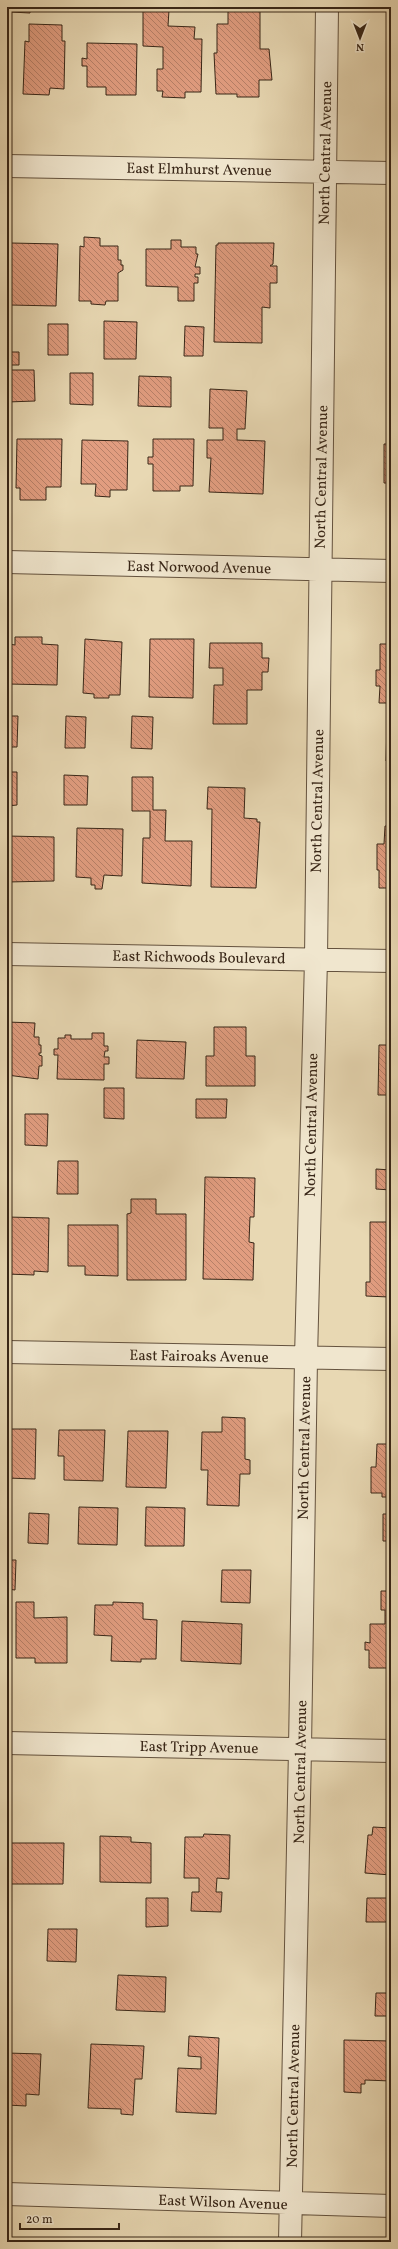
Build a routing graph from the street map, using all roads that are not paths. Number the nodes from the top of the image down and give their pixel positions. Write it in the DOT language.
graph roads {
  1 [pos="327,7"];
  2 [pos="7,166"];
  3 [pos="325,171"];
  4 [pos="391,172"];
  5 [pos="7,562"];
  6 [pos="319,569"];
  7 [pos="391,571"];
  8 [pos="7,954"];
  9 [pos="316,959"];
  10 [pos="391,961"];
  11 [pos="7,1352"];
  12 [pos="306,1358"];
  13 [pos="391,1359"];
  14 [pos="7,1743"];
  15 [pos="300,1749"];
  16 [pos="391,1751"];
  17 [pos="7,2194"];
  18 [pos="291,2204"];
  19 [pos="391,2206"];
  20 [pos="290,2242"];
  1 -- 3 [label="street, North Central Avenue"];
  2 -- 3 [label="street, East Elmhurst Avenue"];
  3 -- 4 [label="street, East Elmhurst Avenue"];
  3 -- 6 [label="street, North Central Avenue"];
  5 -- 6 [label="street, East Norwood Avenue"];
  6 -- 7 [label="street, East Norwood Avenue"];
  6 -- 9 [label="street, North Central Avenue"];
  8 -- 9 [label="street, East Richwoods Boulevard"];
  9 -- 10 [label="street, East Richwoods Boulevard"];
  9 -- 12 [label="street, North Central Avenue"];
  11 -- 12 [label="street, East Fairoaks Avenue"];
  12 -- 13 [label="street, East Fairoaks Avenue"];
  12 -- 15 [label="street, North Central Avenue"];
  14 -- 15 [label="street, East Tripp Avenue"];
  15 -- 16 [label="street, East Tripp Avenue"];
  15 -- 18 [label="street, North Central Avenue"];
  17 -- 18 [label="street, East Wilson Avenue"];
  18 -- 19 [label="street, East Wilson Avenue"];
  18 -- 20 [label="street, North Central Avenue"];
}
